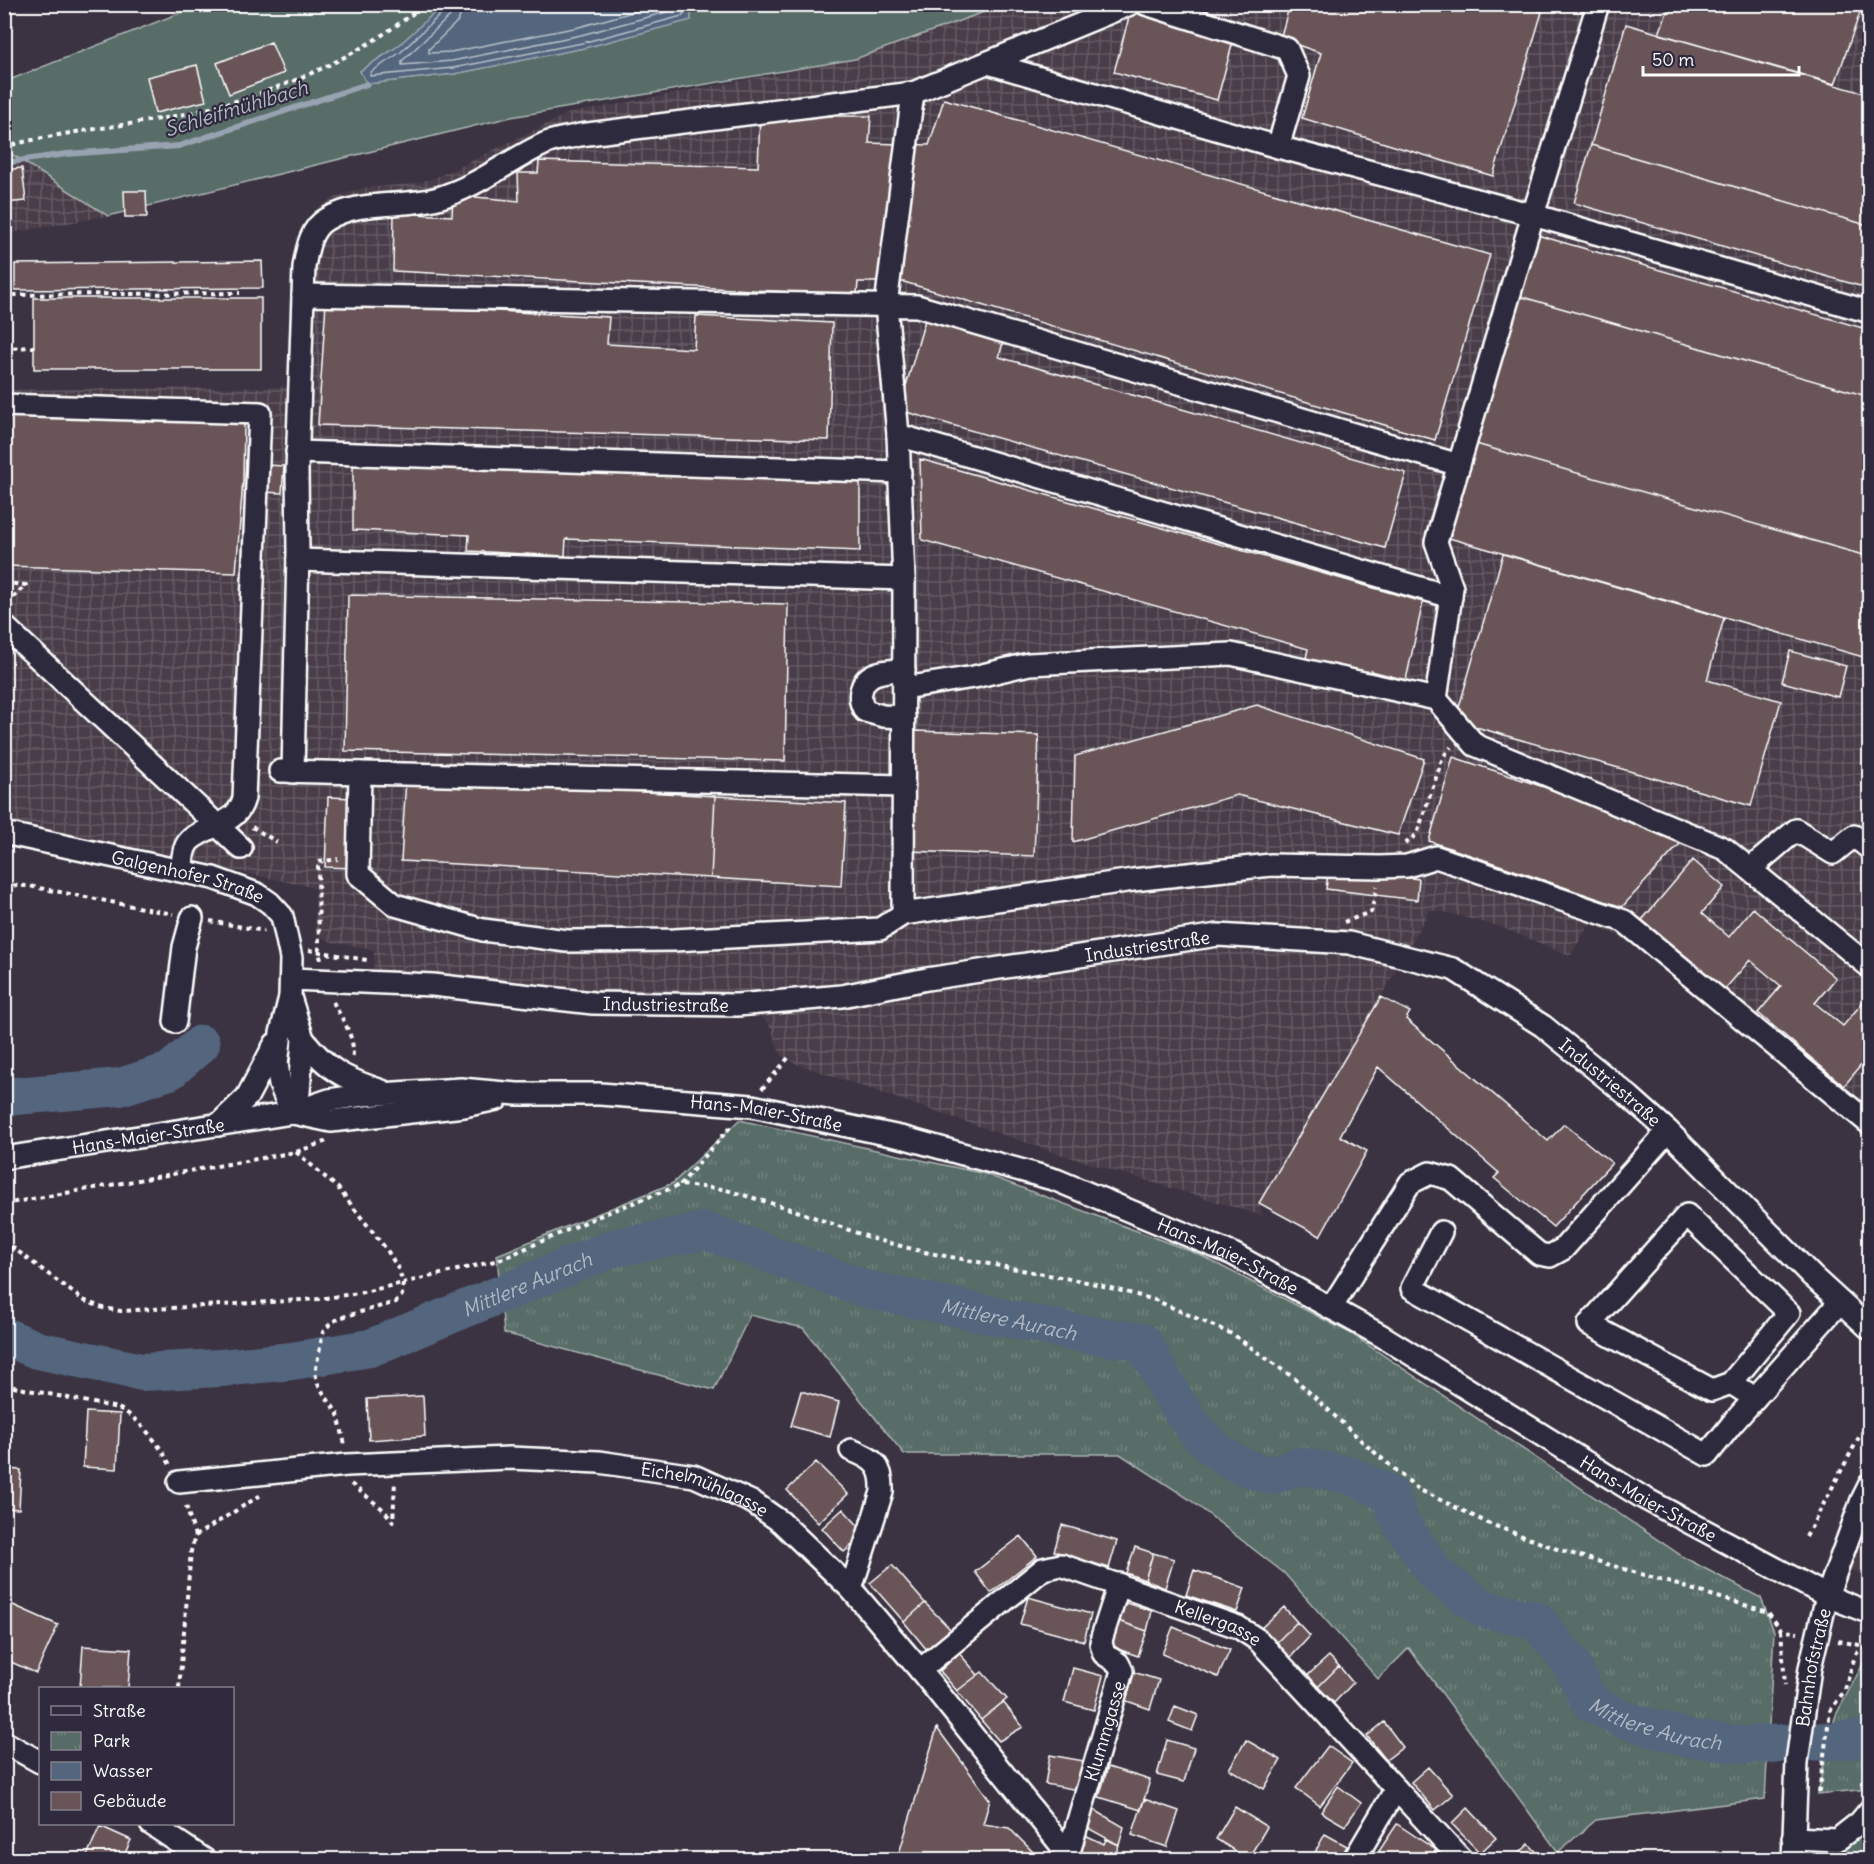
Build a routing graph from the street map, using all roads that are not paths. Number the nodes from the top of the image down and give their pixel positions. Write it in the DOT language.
graph roads {
  1 [pos="1130,4"];
  2 [pos="1146,4"];
  3 [pos="1598,4"];
  4 [pos="988,63"];
  5 [pos="913,93"];
  6 [pos="1278,147"];
  7 [pos="1533,214"];
  8 [pos="303,295"];
  9 [pos="886,305"];
  10 [pos="1869,312"];
  11 [pos="4,405"];
  12 [pos="898,435"];
  13 [pos="297,452"];
  14 [pos="1459,465"];
  15 [pos="900,472"];
  16 [pos="298,560"];
  17 [pos="904,579"];
  18 [pos="1451,597"];
  19 [pos="4,626"];
  20 [pos="904,679"];
  21 [pos="1436,699"];
  22 [pos="904,717"];
  23 [pos="360,773"];
  24 [pos="903,786"];
  25 [pos="217,825"];
  26 [pos="4,833"];
  27 [pos="241,848"];
  28 [pos="1869,849"];
  29 [pos="1750,869"];
  30 [pos="182,871"];
  31 [pos="903,914"];
  32 [pos="192,918"];
  33 [pos="1869,968"];
  34 [pos="291,988"];
  35 [pos="175,1022"];
  36 [pos="281,1033"];
  37 [pos="303,1039"];
  38 [pos="388,1093"];
  39 [pos="518,1094"];
  40 [pos="292,1113"];
  41 [pos="1869,1124"];
  42 [pos="218,1125"];
  43 [pos="1668,1131"];
  44 [pos="4,1158"];
  45 [pos="1441,1232"];
  46 [pos="1840,1302"];
  47 [pos="1331,1308"];
  48 [pos="1869,1329"];
  49 [pos="1731,1383"];
  50 [pos="1755,1398"];
  51 [pos="851,1450"];
  52 [pos="179,1482"];
  53 [pos="1869,1484"];
  54 [pos="1119,1584"];
  55 [pos="851,1589"];
  56 [pos="1827,1596"];
  57 [pos="1869,1613"];
  58 [pos="920,1670"];
  59 [pos="4,1742"];
  60 [pos="39,1761"];
  61 [pos="1396,1789"];
  62 [pos="1869,1810"];
  63 [pos="152,1825"];
  64 [pos="1793,1838"];
  65 [pos="1071,1856"];
  66 [pos="205,1860"];
  67 [pos="1354,1860"];
  68 [pos="1462,1860"];
  69 [pos="1793,1860"];
  1 -- 4 [label="street"];
  2 -- 6 [label="street"];
  3 -- 7 [label="street"];
  4 -- 5 [label="street"];
  4 -- 6 [label="street"];
  5 -- 8 [label="street"];
  5 -- 9 [label="street"];
  6 -- 7 [label="street"];
  7 -- 10 [label="street"];
  7 -- 14 [label="street"];
  8 -- 9 [label="street"];
  8 -- 13 [label="street"];
  9 -- 12 [label="street"];
  9 -- 14 [label="street"];
  11 -- 25 [label="street"];
  12 -- 15 [label="street"];
  12 -- 18 [label="street"];
  13 -- 15 [label="street"];
  13 -- 16 [label="street"];
  14 -- 18 [label="street"];
  15 -- 17 [label="street"];
  16 -- 17 [label="street"];
  16 -- 23 [label="street"];
  17 -- 20 [label="street"];
  18 -- 21 [label="street"];
  19 -- 25 [label="street"];
  20 -- 21 [label="street"];
  20 -- 22 [label="street"];
  20 -- 22 [label="street"];
  21 -- 29 [label="street"];
  22 -- 24 [label="street"];
  23 -- 24 [label="street"];
  23 -- 31 [label="street"];
  24 -- 31 [label="street"];
  25 -- 27 [label="street"];
  25 -- 30 [label="street"];
  26 -- 30 [label="street, Galgenhofer Straße"];
  28 -- 29 [label="street"];
  29 -- 33 [label="street"];
  30 -- 34 [label="street, Galgenhofer Straße"];
  31 -- 41 [label="street"];
  32 -- 35 [label="street"];
  34 -- 36 [label="street, Galgenhofer Straße"];
  34 -- 37 [label="street, Galgenhofer Straße"];
  34 -- 43 [label="street, Industriestraße"];
  36 -- 40 [label="street, Galgenhofer Straße"];
  36 -- 42 [label="street, Galgenhofer Straße"];
  37 -- 38 [label="street, Galgenhofer Straße"];
  37 -- 40 [label="street, Galgenhofer Straße"];
  38 -- 39 [label="street, Hans-Maier-Straße"];
  38 -- 40 [label="street, Hans-Maier-Straße"];
  39 -- 40 [label="street, Hans-Maier-Straße"];
  39 -- 47 [label="street, Hans-Maier-Straße"];
  40 -- 42 [label="street, Hans-Maier-Straße"];
  42 -- 44 [label="street, Hans-Maier-Straße"];
  43 -- 46 [label="street, Industriestraße"];
  43 -- 47 [label="street"];
  45 -- 50 [label="street"];
  46 -- 48 [label="street, Industriestraße"];
  46 -- 50 [label="street"];
  47 -- 56 [label="street, Hans-Maier-Straße"];
  49 -- 49 [label="street"];
  49 -- 50 [label="street"];
  51 -- 55 [label="street"];
  52 -- 55 [label="street, Eichelmühlgasse"];
  53 -- 56 [label="street, Bahnhofstraße"];
  54 -- 58 [label="street, Kellergasse"];
  54 -- 61 [label="street, Kellergasse"];
  54 -- 65 [label="street, Klummgasse"];
  55 -- 58 [label="street, Eichelmühlgasse"];
  56 -- 57 [label="street, Hans-Maier-Straße"];
  56 -- 64 [label="street, Bahnhofstraße"];
  58 -- 65 [label="street, Eichelmühlgasse"];
  59 -- 60 [label="street"];
  61 -- 67 [label="street"];
  61 -- 68 [label="street, Kellergasse"];
  62 -- 64 [label="street"];
  63 -- 66 [label="street"];
  64 -- 69 [label="street, Bahnhofstraße"];
}
